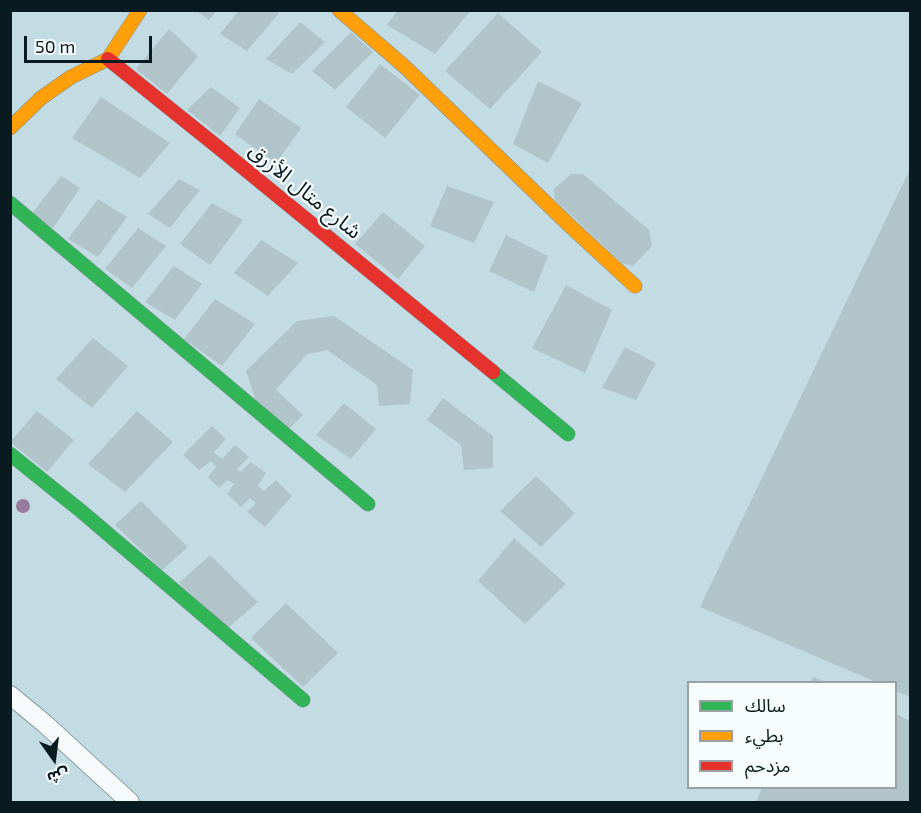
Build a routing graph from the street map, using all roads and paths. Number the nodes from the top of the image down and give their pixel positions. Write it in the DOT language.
graph roads {
  1 [pos="140,10"];
  2 [pos="339,10"];
  3 [pos="108,59"];
  4 [pos="10,128"];
  5 [pos="10,203"];
  6 [pos="634,286"];
  7 [pos="568,434"];
  8 [pos="10,454"];
  9 [pos="368,504"];
  10 [pos="10,695"];
  11 [pos="303,700"];
  12 [pos="130,802"];
  1 -- 3 [label="street"];
  2 -- 6 [label="street"];
  3 -- 4 [label="street"];
  3 -- 7 [label="street, شارع متال الأزرق"];
  5 -- 9 [label="street"];
  8 -- 11 [label="street"];
  10 -- 12 [label="street"];
}
